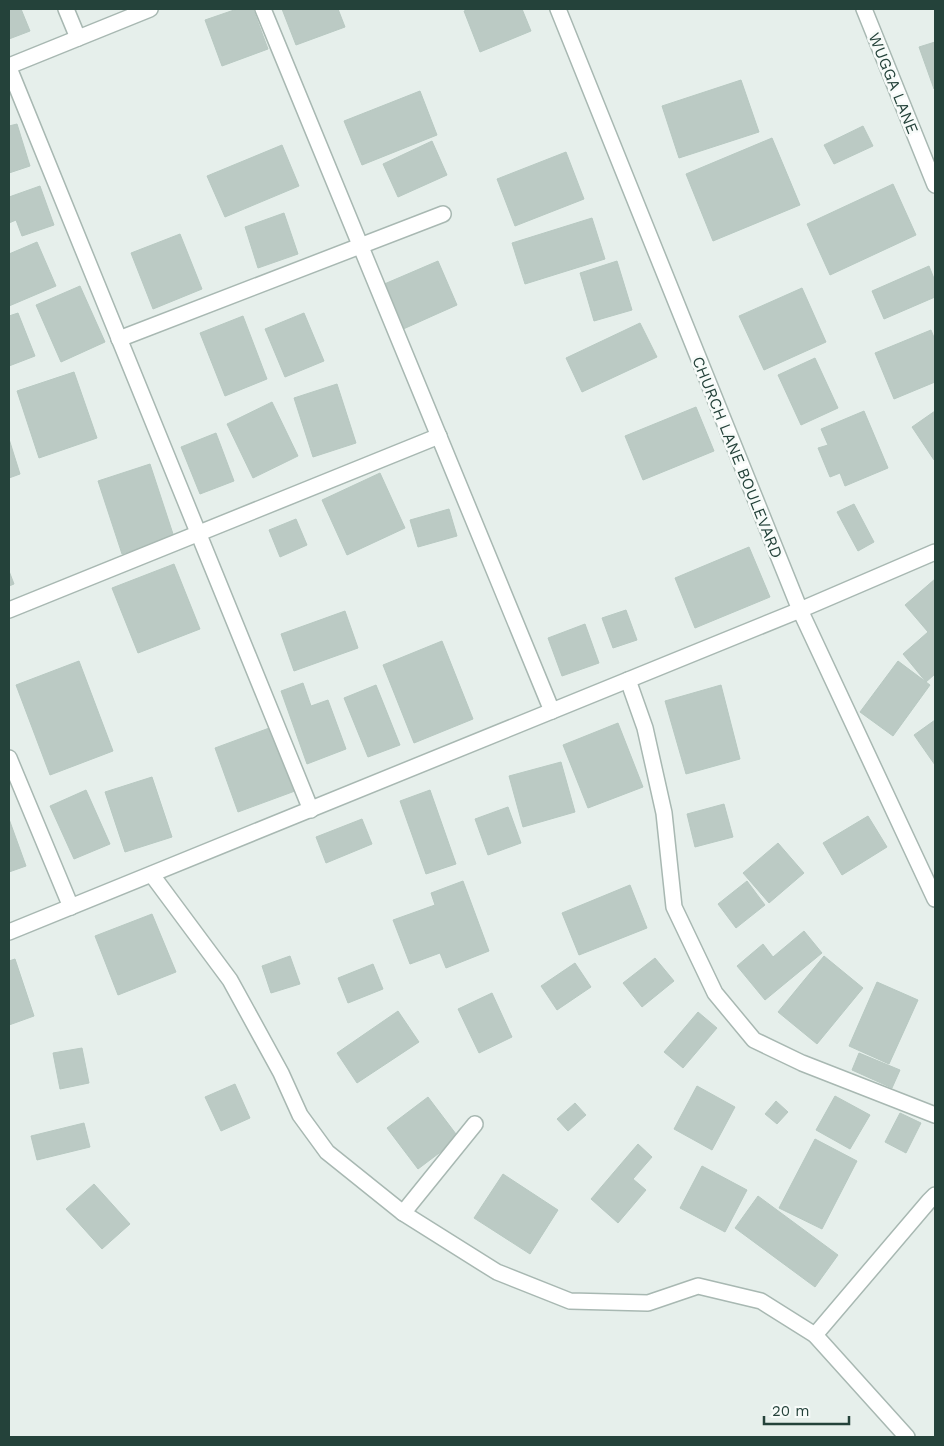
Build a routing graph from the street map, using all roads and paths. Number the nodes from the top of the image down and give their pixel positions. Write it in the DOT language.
graph roads {
  1 [pos="66,9"];
  2 [pos="150,9"];
  3 [pos="263,9"];
  4 [pos="558,9"];
  5 [pos="864,9"];
  6 [pos="78,38"];
  7 [pos="9,67"];
  8 [pos="935,185"];
  9 [pos="443,214"];
  10 [pos="360,245"];
  11 [pos="119,339"];
  12 [pos="439,436"];
  13 [pos="198,533"];
  14 [pos="935,552"];
  15 [pos="9,610"];
  16 [pos="800,610"];
  17 [pos="628,680"];
  18 [pos="552,711"];
  19 [pos="9,758"];
  20 [pos="311,810"];
  21 [pos="152,874"];
  22 [pos="935,898"];
  23 [pos="71,907"];
  24 [pos="9,932"];
  25 [pos="935,1115"];
  26 [pos="475,1124"];
  27 [pos="935,1195"];
  28 [pos="403,1213"];
  29 [pos="815,1335"];
  30 [pos="908,1437"];
  1 -- 6 [label="street"];
  2 -- 6 [label="street"];
  3 -- 10 [label="street"];
  4 -- 16 [label="street, CHURCH LANE BOULEVARD"];
  5 -- 8 [label="street, WUGGA LANE"];
  6 -- 7 [label="street"];
  7 -- 11 [label="street"];
  9 -- 10 [label="street"];
  10 -- 11 [label="street"];
  10 -- 12 [label="street"];
  11 -- 13 [label="street"];
  12 -- 13 [label="street"];
  12 -- 18 [label="street"];
  13 -- 15 [label="street"];
  13 -- 20 [label="street"];
  14 -- 16 [label="street"];
  16 -- 17 [label="street"];
  16 -- 22 [label="street, CHURCH LANE BOULEVARD"];
  17 -- 18 [label="street"];
  17 -- 25 [label="street"];
  18 -- 20 [label="street"];
  19 -- 23 [label="street"];
  20 -- 21 [label="street"];
  21 -- 23 [label="street"];
  21 -- 28 [label="street"];
  23 -- 24 [label="street"];
  26 -- 28 [label="street"];
  27 -- 29 [label="street"];
  28 -- 29 [label="street"];
  29 -- 30 [label="street"];
}
